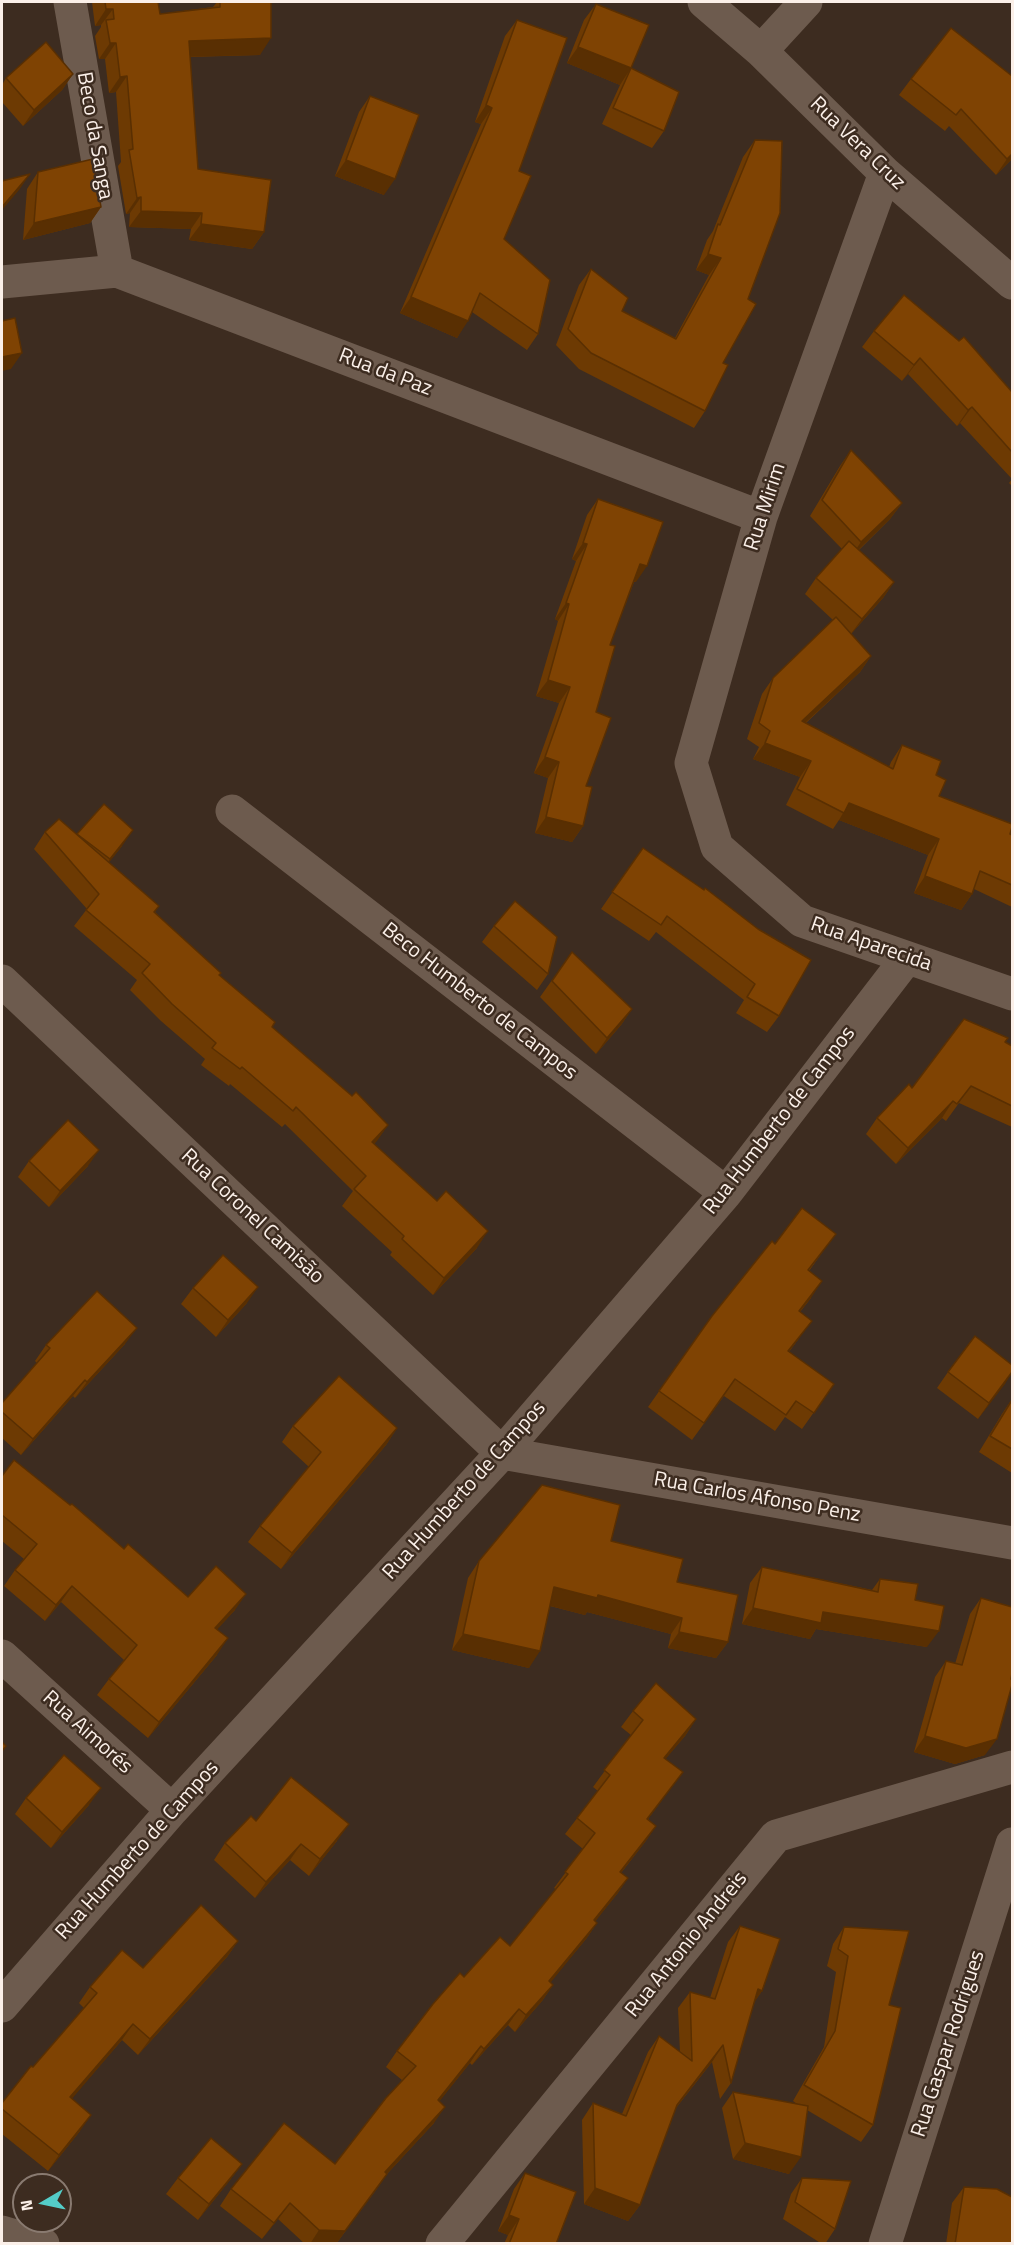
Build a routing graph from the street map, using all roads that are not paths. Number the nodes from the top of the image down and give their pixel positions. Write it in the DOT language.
graph roads {
  1 [pos="70,2"];
  2 [pos="705,2"];
  3 [pos="806,2"];
  4 [pos="761,51"];
  5 [pos="885,173"];
  6 [pos="117,271"];
  7 [pos="2,282"];
  8 [pos="1012,283"];
  9 [pos="761,517"];
  10 [pos="232,811"];
  11 [pos="717,847"];
  12 [pos="907,958"];
  13 [pos="2,981"];
  14 [pos="1012,994"];
  15 [pos="726,1193"];
  16 [pos="502,1453"];
  17 [pos="1012,1543"];
  18 [pos="2,1656"];
  19 [pos="1012,1767"];
  20 [pos="172,1810"];
  21 [pos="1012,1844"];
  22 [pos="2,2006"];
  23 [pos="2,2232"];
  24 [pos="43,2244"];
  25 [pos="442,2244"];
  26 [pos="885,2244"];
  1 -- 6 [label="street, Beco da Sanga"];
  2 -- 4 [label="street, Rua Vera Cruz"];
  3 -- 4 [label="street"];
  4 -- 5 [label="street, Rua Vera Cruz"];
  5 -- 8 [label="street, Rua Vera Cruz"];
  5 -- 9 [label="street, Rua Mirim"];
  6 -- 7 [label="street, Rua da Paz"];
  6 -- 9 [label="street, Rua da Paz"];
  9 -- 11 [label="street, Rua Mirim"];
  10 -- 15 [label="street, Beco Humberto de Campos"];
  11 -- 12 [label="street, Rua Aparecida"];
  12 -- 14 [label="street, Rua Aparecida"];
  12 -- 15 [label="street, Rua Humberto de Campos"];
  13 -- 16 [label="street, Rua Coronel Camisão"];
  15 -- 16 [label="street, Rua Humberto de Campos"];
  16 -- 17 [label="street, Rua Carlos Afonso Penz"];
  16 -- 20 [label="street, Rua Humberto de Campos"];
  18 -- 20 [label="street, Rua Aimorés"];
  19 -- 25 [label="street, Rua Antonio Andreis"];
  20 -- 22 [label="street, Rua Humberto de Campos"];
  21 -- 26 [label="street, Rua Gaspar Rodrigues"];
  23 -- 24 [label="street"];
}
